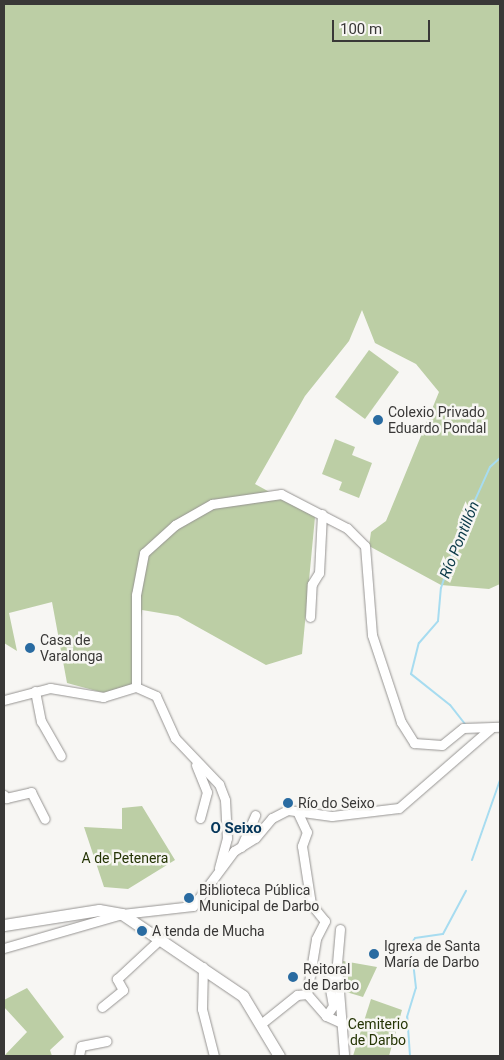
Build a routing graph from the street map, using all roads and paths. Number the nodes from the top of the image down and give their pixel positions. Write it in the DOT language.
graph roads {
  1 [pos="322,514"];
  2 [pos="310,617"];
  3 [pos="136,688"];
  4 [pos="35,691"];
  5 [pos="4,700"];
  6 [pos="500,727"];
  7 [pos="491,728"];
  8 [pos="61,756"];
  9 [pos="191,756"];
  10 [pos="4,795"];
  11 [pos="297,811"];
  12 [pos="255,815"];
  13 [pos="200,818"];
  14 [pos="45,819"];
  15 [pos="241,847"];
  16 [pos="216,875"];
  17 [pos="127,917"];
  18 [pos="4,925"];
  19 [pos="340,929"];
  20 [pos="160,939"];
  21 [pos="4,948"];
  22 [pos="203,968"];
  23 [pos="340,993"];
  24 [pos="307,994"];
  25 [pos="102,1007"];
  26 [pos="326,1016"];
  27 [pos="262,1023"];
  28 [pos="344,1024"];
  29 [pos="107,1041"];
  30 [pos="344,1054"];
  31 [pos="79,1056"];
  32 [pos="214,1056"];
  33 [pos="279,1056"];
  1 -- 2 [label="street"];
  1 -- 3 [label="street"];
  1 -- 7 [label="street"];
  3 -- 4 [label="street"];
  3 -- 9 [label="street"];
  4 -- 5 [label="street"];
  4 -- 8 [label="street"];
  6 -- 7 [label="street"];
  7 -- 11 [label="street"];
  9 -- 13 [label="street"];
  9 -- 16 [label="street"];
  10 -- 14 [label="street"];
  11 -- 15 [label="street"];
  11 -- 24 [label="street"];
  12 -- 15 [label="street"];
  15 -- 16 [label="street"];
  16 -- 17 [label="street"];
  17 -- 18 [label="main road"];
  17 -- 20 [label="main road"];
  17 -- 21 [label="street"];
  19 -- 23 [label="street"];
  20 -- 22 [label="main road"];
  20 -- 25 [label="street"];
  22 -- 27 [label="main road"];
  22 -- 32 [label="street"];
  23 -- 26 [label="street"];
  23 -- 28 [label="street"];
  24 -- 26 [label="street"];
  24 -- 27 [label="street"];
  26 -- 28 [label="street"];
  27 -- 33 [label="main road"];
  28 -- 30 [label="street"];
  29 -- 31 [label="street"];
}
